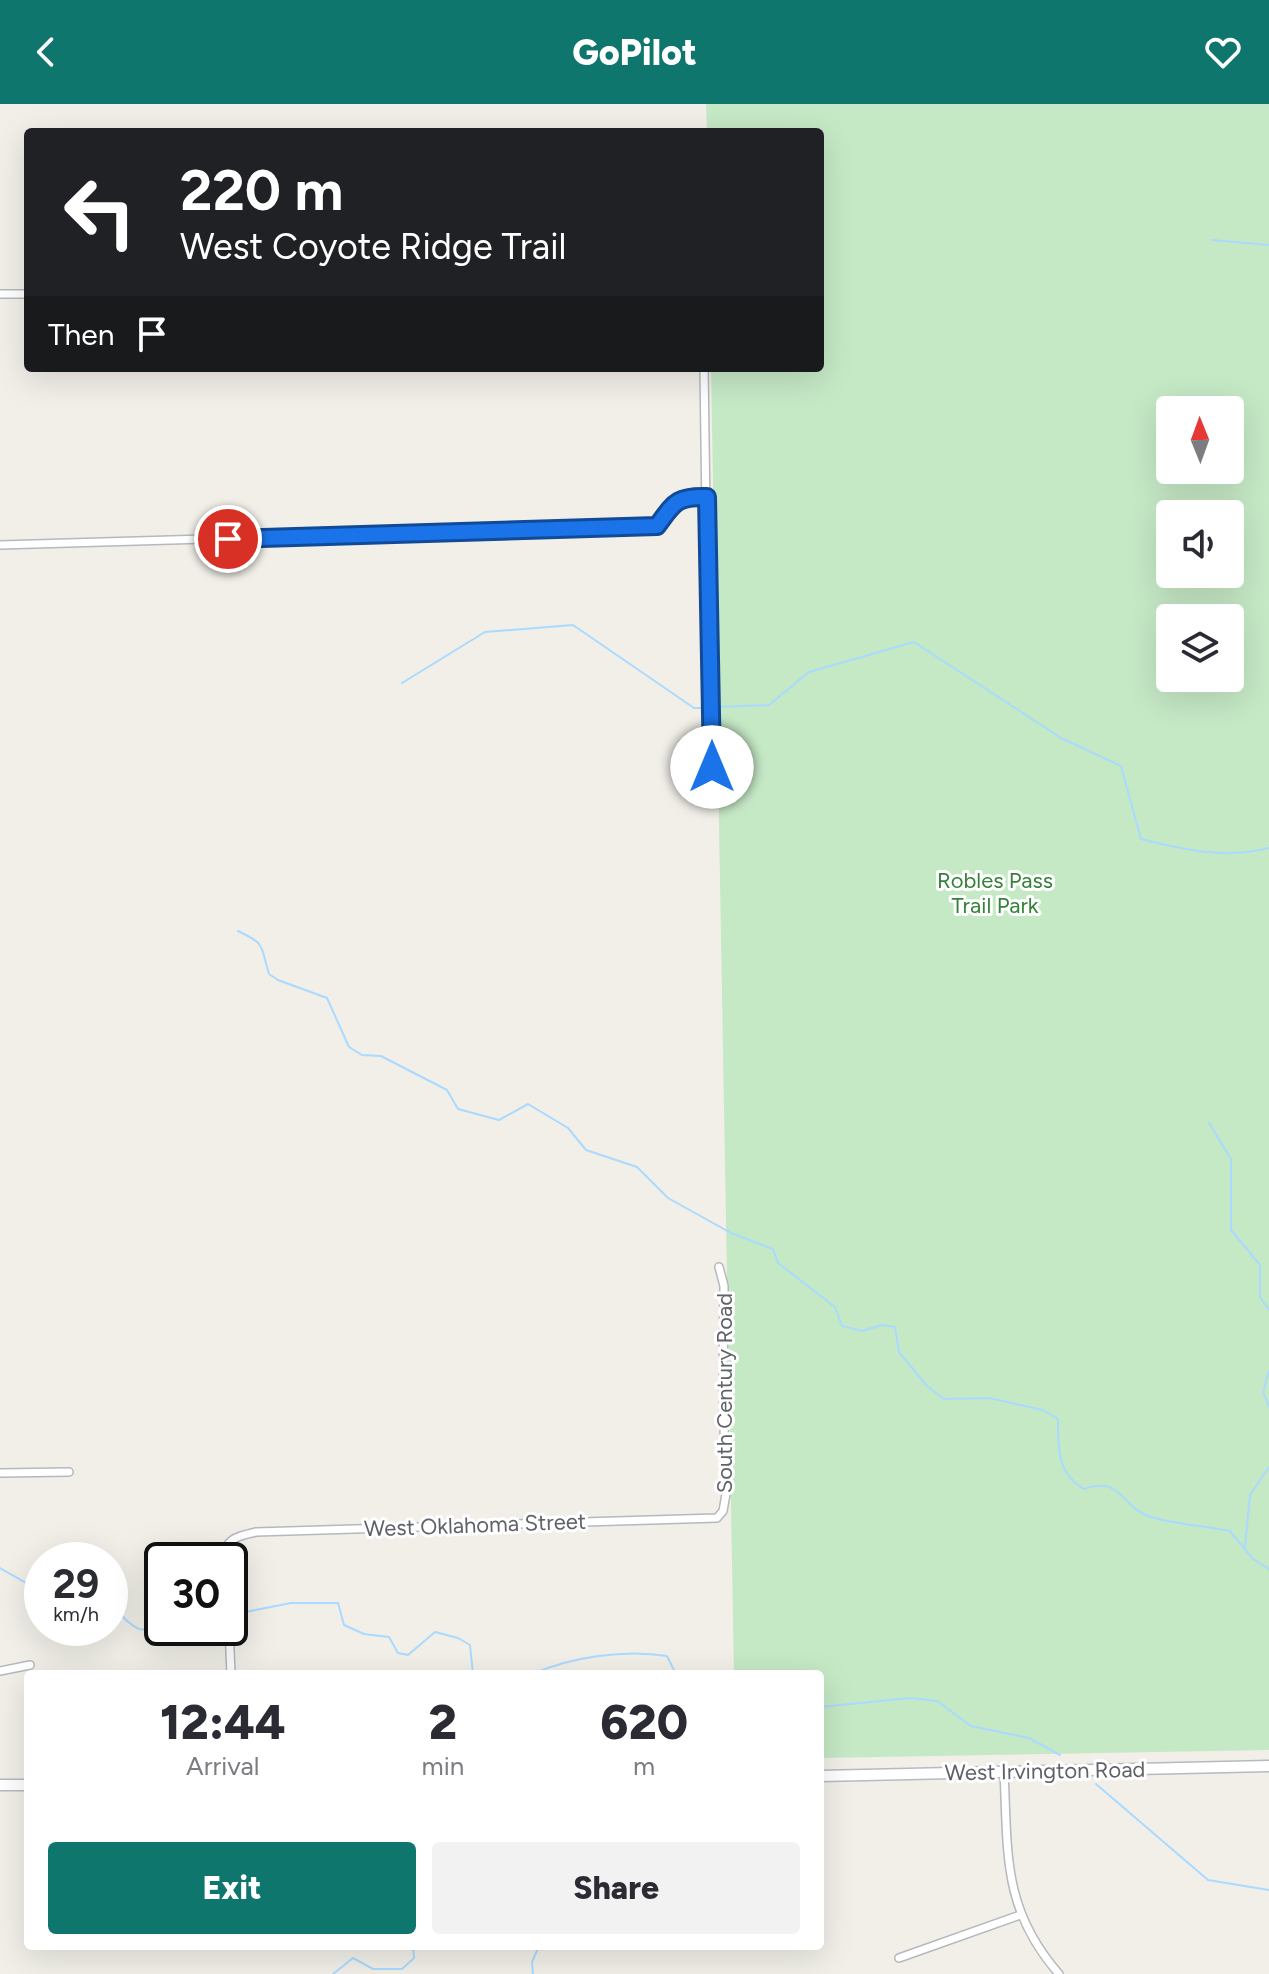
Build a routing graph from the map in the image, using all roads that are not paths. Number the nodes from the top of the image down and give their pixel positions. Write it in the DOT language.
graph roads {
  1 [pos="0,294"];
  2 [pos="24,294"];
  3 [pos="704,372"];
  4 [pos="707,497"];
  5 [pos="0,545"];
  6 [pos="710,771"];
  7 [pos="719,1267"];
  8 [pos="69,1472"];
  9 [pos="0,1473"];
  10 [pos="717,1518"];
  11 [pos="228,1542"];
  12 [pos="230,1646"];
  13 [pos="30,1665"];
  14 [pos="231,1670"];
  15 [pos="0,1671"];
  16 [pos="1269,1766"];
  17 [pos="1004,1772"];
  18 [pos="824,1776"];
  19 [pos="0,1785"];
  20 [pos="24,1785"];
  21 [pos="1020,1915"];
  22 [pos="899,1958"];
  23 [pos="1059,1974"];
  1 -- 2 [label="street"];
  3 -- 4 [label="street"];
  4 -- 5 [label="street"];
  4 -- 6 [label="street"];
  7 -- 10 [label="street, South Century Road"];
  8 -- 9 [label="street"];
  10 -- 11 [label="street, West Oklahoma Street"];
  12 -- 14 [label="street"];
  13 -- 15 [label="street"];
  16 -- 17 [label="main road, West Irvington Road"];
  17 -- 18 [label="main road, West Irvington Road"];
  17 -- 21 [label="street"];
  19 -- 20 [label="main road"];
  21 -- 22 [label="street"];
  21 -- 23 [label="street"];
}
